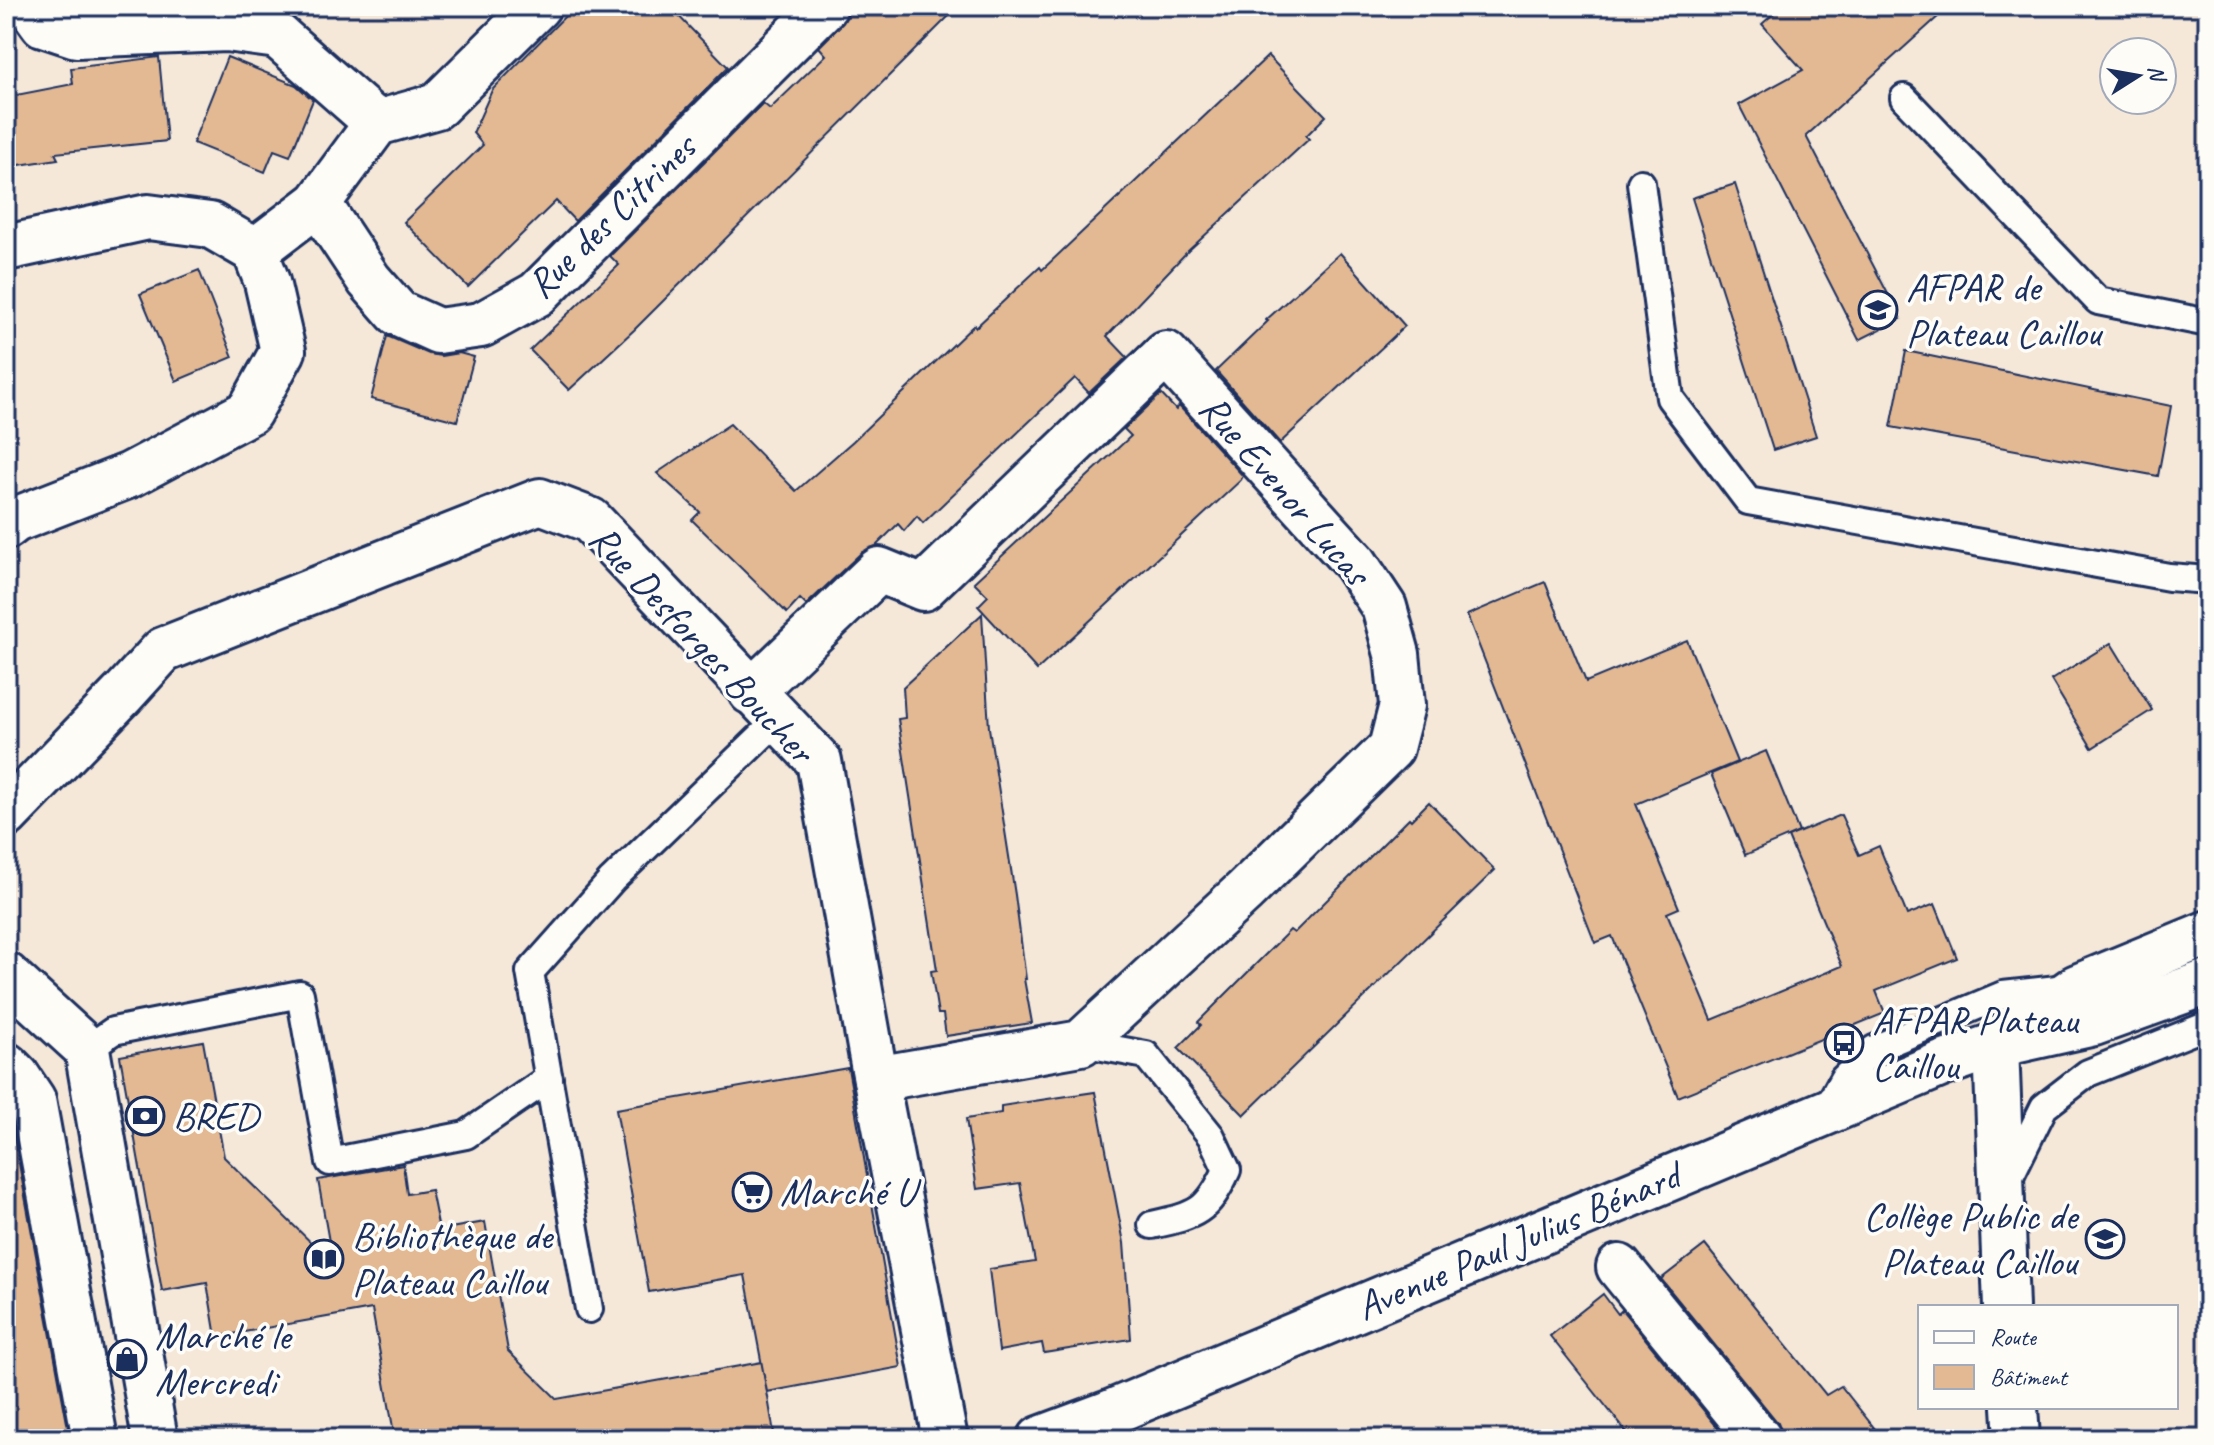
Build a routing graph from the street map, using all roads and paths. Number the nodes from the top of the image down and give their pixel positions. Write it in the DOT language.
graph roads {
  1 [pos="30,6"];
  2 [pos="538,6"];
  3 [pos="825,6"];
  4 [pos="1904,98"];
  5 [pos="377,123"];
  6 [pos="1641,183"];
  7 [pos="318,203"];
  8 [pos="6,248"];
  9 [pos="255,251"];
  10 [pos="2208,323"];
  11 [pos="6,527"];
  12 [pos="2208,580"];
  13 [pos="765,706"];
  14 [pos="6,815"];
  15 [pos="2208,933"];
  16 [pos="6,975"];
  17 [pos="2208,982"];
  18 [pos="2077,987"];
  19 [pos="2208,1025"];
  20 [pos="1081,1043"];
  21 [pos="1996,1045"];
  22 [pos="87,1049"];
  23 [pos="12,1070"];
  24 [pos="549,1078"];
  25 [pos="876,1079"];
  26 [pos="1824,1113"];
  27 [pos="2001,1194"];
  28 [pos="1152,1225"];
  29 [pos="1619,1267"];
  30 [pos="2006,1305"];
  31 [pos="589,1309"];
  32 [pos="2015,1409"];
  33 [pos="1110,1426"];
  34 [pos="95,1439"];
  35 [pos="155,1439"];
  36 [pos="945,1439"];
  37 [pos="1040,1439"];
  38 [pos="1759,1439"];
  39 [pos="2017,1439"];
  1 -- 5 [label="street"];
  2 -- 5 [label="street"];
  3 -- 7 [label="street, Rue des Citrines"];
  4 -- 10 [label="lane"];
  5 -- 7 [label="street"];
  6 -- 12 [label="lane"];
  7 -- 9 [label="street"];
  8 -- 9 [label="street"];
  9 -- 11 [label="street"];
  13 -- 14 [label="street, Rue Desforges Boucher"];
  13 -- 20 [label="street, Rue Evenor Lucas"];
  13 -- 24 [label="lane"];
  13 -- 25 [label="street, Rue Desforges Boucher"];
  15 -- 18 [label="street"];
  16 -- 22 [label="street"];
  17 -- 21 [label="street"];
  18 -- 21 [label="street"];
  18 -- 26 [label="lane"];
  19 -- 27 [label="lane"];
  20 -- 25 [label="street"];
  20 -- 28 [label="lane"];
  21 -- 26 [label="street, Avenue Paul Julius Bénard"];
  21 -- 27 [label="street"];
  22 -- 23 [label="street"];
  22 -- 24 [label="lane"];
  22 -- 35 [label="street"];
  23 -- 34 [label="street"];
  24 -- 31 [label="lane"];
  25 -- 36 [label="street, Rue Desforges Boucher"];
  26 -- 33 [label="street, Avenue Paul Julius Bénard"];
  27 -- 30 [label="street"];
  29 -- 38 [label="street"];
  32 -- 39 [label="street"];
  33 -- 37 [label="street, Avenue Paul Julius Bénard"];
}
